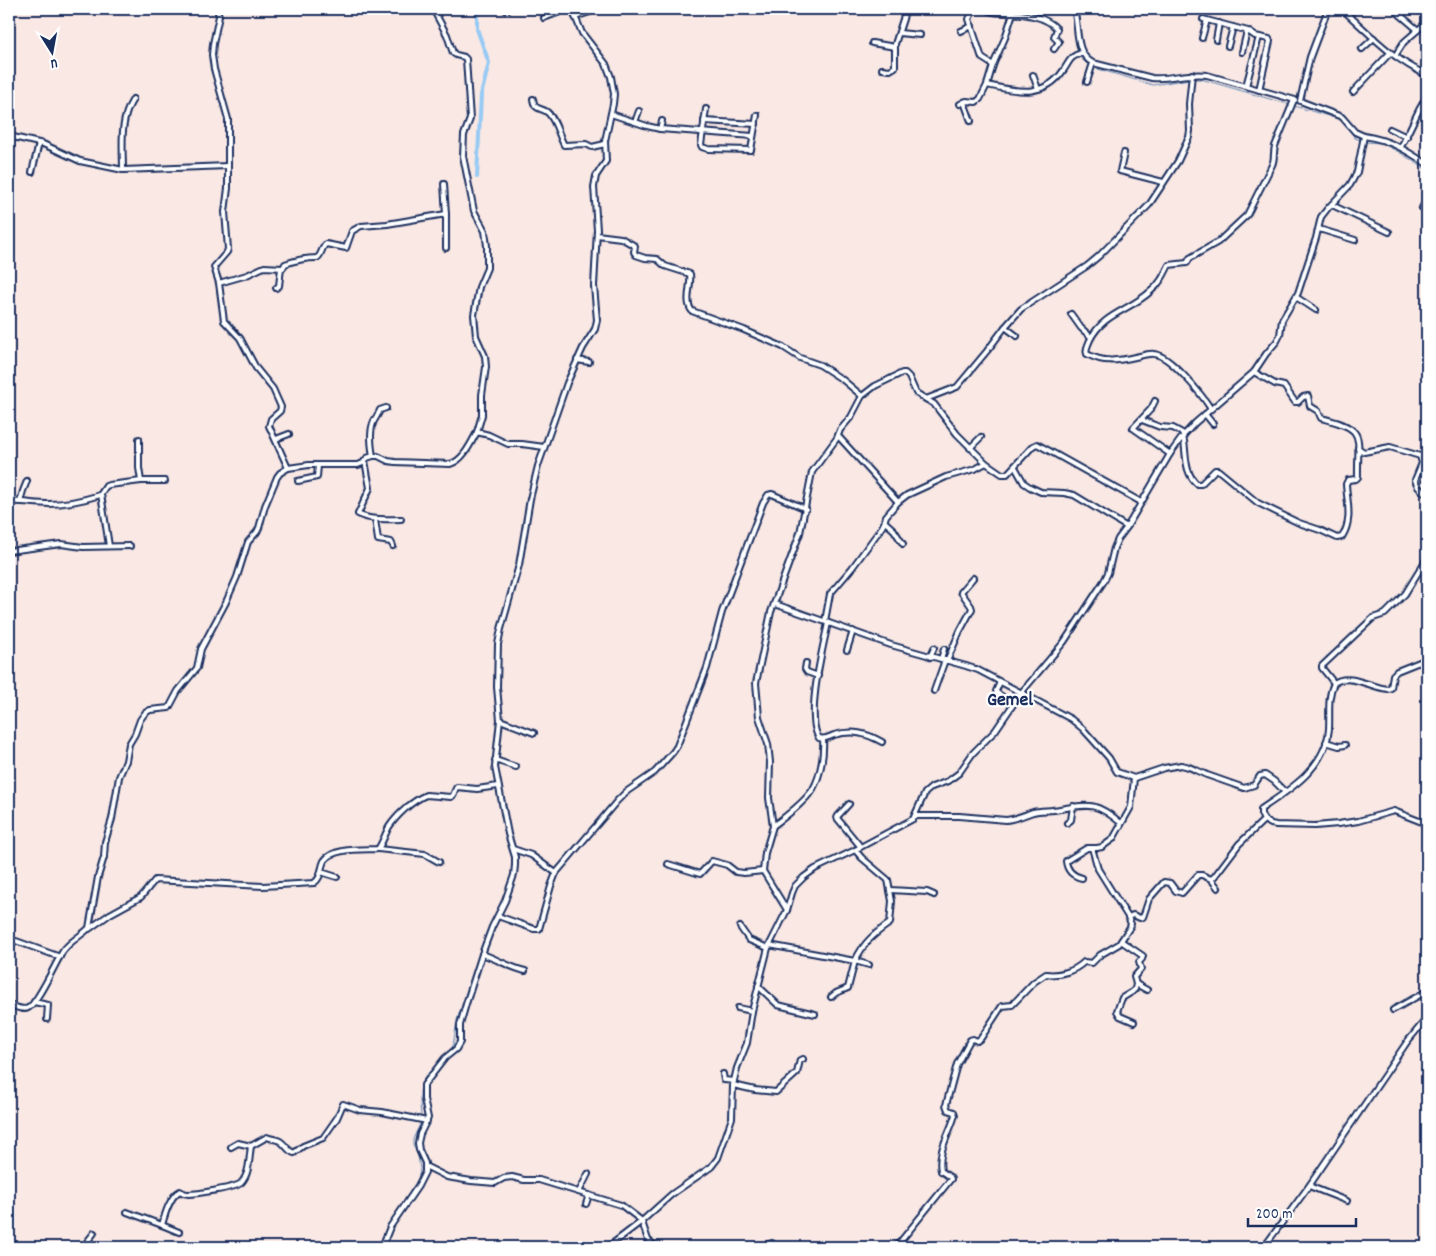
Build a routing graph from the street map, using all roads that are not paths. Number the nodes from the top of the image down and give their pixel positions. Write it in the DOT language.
graph roads {
  1 [pos="217,9"];
  2 [pos="433,9"];
  3 [pos="568,9"];
  4 [pos="572,9"];
  5 [pos="905,9"];
  6 [pos="974,9"];
  7 [pos="986,9"];
  8 [pos="1074,9"];
  9 [pos="1328,9"];
  10 [pos="1342,9"];
  11 [pos="1397,9"];
  12 [pos="593,11"];
  13 [pos="1013,13"];
  14 [pos="575,17"];
  15 [pos="544,18"];
  16 [pos="1427,22"];
  17 [pos="1219,23"];
  18 [pos="972,26"];
  19 [pos="1233,27"];
  20 [pos="1418,30"];
  21 [pos="961,31"];
  22 [pos="1247,31"];
  23 [pos="899,33"];
  24 [pos="920,35"];
  25 [pos="1259,37"];
  26 [pos="1202,38"];
  27 [pos="1374,38"];
  28 [pos="1216,40"];
  29 [pos="872,43"];
  30 [pos="1228,46"];
  31 [pos="895,47"];
  32 [pos="1362,48"];
  33 [pos="1054,49"];
  34 [pos="1242,52"];
  35 [pos="1081,53"];
  36 [pos="1390,53"];
  37 [pos="1395,56"];
  38 [pos="993,65"];
  39 [pos="1092,66"];
  40 [pos="882,69"];
  41 [pos="1033,75"];
  42 [pos="1427,75"];
  43 [pos="1192,77"];
  44 [pos="1087,82"];
  45 [pos="986,85"];
  46 [pos="1246,86"];
  47 [pos="1038,89"];
  48 [pos="1259,90"];
  49 [pos="1354,92"];
  50 [pos="1427,96"];
  51 [pos="133,98"];
  52 [pos="533,99"];
  53 [pos="1300,101"];
  54 [pos="1293,103"];
  55 [pos="706,109"];
  56 [pos="639,111"];
  57 [pos="611,114"];
  58 [pos="757,115"];
  59 [pos="662,121"];
  60 [pos="704,121"];
  61 [pos="972,121"];
  62 [pos="635,122"];
  63 [pos="756,124"];
  64 [pos="660,129"];
  65 [pos="1390,129"];
  66 [pos="702,133"];
  67 [pos="9,136"];
  68 [pos="753,136"];
  69 [pos="1407,137"];
  70 [pos="1364,139"];
  71 [pos="39,143"];
  72 [pos="605,144"];
  73 [pos="1401,148"];
  74 [pos="1124,152"];
  75 [pos="1427,164"];
  76 [pos="228,166"];
  77 [pos="123,170"];
  78 [pos="32,172"];
  79 [pos="1163,182"];
  80 [pos="444,184"];
  81 [pos="1427,199"];
  82 [pos="1332,205"];
  83 [pos="1422,208"];
  84 [pos="446,214"];
  85 [pos="1319,229"];
  86 [pos="1389,232"];
  87 [pos="597,235"];
  88 [pos="1356,240"];
  89 [pos="446,248"];
  90 [pos="281,268"];
  91 [pos="219,283"];
  92 [pos="276,288"];
  93 [pos="1296,296"];
  94 [pos="1316,310"];
  95 [pos="1071,314"];
  96 [pos="1005,327"];
  97 [pos="1017,336"];
  98 [pos="1091,337"];
  99 [pos="577,360"];
  100 [pos="589,362"];
  101 [pos="1254,372"];
  102 [pos="862,396"];
  103 [pos="926,399"];
  104 [pos="1155,401"];
  105 [pos="386,408"];
  106 [pos="1211,409"];
  107 [pos="1206,414"];
  108 [pos="1142,420"];
  109 [pos="1213,424"];
  110 [pos="477,432"];
  111 [pos="290,434"];
  112 [pos="1183,435"];
  113 [pos="838,436"];
  114 [pos="981,437"];
  115 [pos="139,439"];
  116 [pos="276,439"];
  117 [pos="544,447"];
  118 [pos="970,448"];
  119 [pos="1358,448"];
  120 [pos="1170,454"];
  121 [pos="373,456"];
  122 [pos="365,461"];
  123 [pos="986,462"];
  124 [pos="318,465"];
  125 [pos="1015,467"];
  126 [pos="288,468"];
  127 [pos="27,481"];
  128 [pos="141,481"];
  129 [pos="298,481"];
  130 [pos="165,482"];
  131 [pos="101,494"];
  132 [pos="1427,495"];
  133 [pos="9,502"];
  134 [pos="20,502"];
  135 [pos="898,502"];
  136 [pos="1141,502"];
  137 [pos="806,509"];
  138 [pos="401,518"];
  139 [pos="375,519"];
  140 [pos="885,522"];
  141 [pos="1127,527"];
  142 [pos="903,544"];
  143 [pos="109,546"];
  144 [pos="130,546"];
  145 [pos="393,546"];
  146 [pos="9,551"];
  147 [pos="1427,558"];
  148 [pos="973,578"];
  149 [pos="775,604"];
  150 [pos="826,622"];
  151 [pos="853,631"];
  152 [pos="934,648"];
  153 [pos="944,649"];
  154 [pos="847,650"];
  155 [pos="930,657"];
  156 [pos="1427,659"];
  157 [pos="944,660"];
  158 [pos="806,663"];
  159 [pos="818,676"];
  160 [pos="1000,682"];
  161 [pos="1334,683"];
  162 [pos="934,691"];
  163 [pos="1021,693"];
  164 [pos="1003,697"];
  165 [pos="500,720"];
  166 [pos="534,732"];
  167 [pos="823,739"];
  168 [pos="882,742"];
  169 [pos="1326,742"];
  170 [pos="1345,745"];
  171 [pos="495,760"];
  172 [pos="516,766"];
  173 [pos="1134,778"];
  174 [pos="498,786"];
  175 [pos="1285,792"];
  176 [pos="849,804"];
  177 [pos="1073,806"];
  178 [pos="915,816"];
  179 [pos="1264,820"];
  180 [pos="1067,823"];
  181 [pos="1121,823"];
  182 [pos="1427,824"];
  183 [pos="773,826"];
  184 [pos="860,846"];
  185 [pos="1092,848"];
  186 [pos="378,849"];
  187 [pos="513,849"];
  188 [pos="855,850"];
  189 [pos="439,862"];
  190 [pos="668,864"];
  191 [pos="763,871"];
  192 [pos="321,872"];
  193 [pos="556,873"];
  194 [pos="336,877"];
  195 [pos="1082,878"];
  196 [pos="1211,879"];
  197 [pos="1218,888"];
  198 [pos="890,890"];
  199 [pos="934,894"];
  200 [pos="787,910"];
  201 [pos="498,916"];
  202 [pos="1128,917"];
  203 [pos="740,927"];
  204 [pos="89,929"];
  205 [pos="16,941"];
  206 [pos="1121,941"];
  207 [pos="768,946"];
  208 [pos="482,954"];
  209 [pos="60,957"];
  210 [pos="855,961"];
  211 [pos="869,965"];
  212 [pos="525,971"];
  213 [pos="1136,984"];
  214 [pos="758,986"];
  215 [pos="1147,990"];
  216 [pos="1427,991"];
  217 [pos="831,996"];
  218 [pos="34,1002"];
  219 [pos="9,1004"];
  220 [pos="738,1008"];
  221 [pos="1393,1010"];
  222 [pos="752,1011"];
  223 [pos="816,1014"];
  224 [pos="1427,1018"];
  225 [pos="47,1019"];
  226 [pos="1134,1022"];
  227 [pos="803,1059"];
  228 [pos="723,1074"];
  229 [pos="733,1083"];
  230 [pos="426,1121"];
  231 [pos="251,1146"];
  232 [pos="231,1147"];
  233 [pos="425,1166"];
  234 [pos="588,1174"];
  235 [pos="1309,1186"];
  236 [pos="579,1192"];
  237 [pos="589,1195"];
  238 [pos="1347,1201"];
  239 [pos="586,1204"];
  240 [pos="128,1212"];
  241 [pos="642,1221"];
  242 [pos="162,1225"];
  243 [pos="179,1232"];
  244 [pos="94,1233"];
  245 [pos="771,1245"];
  246 [pos="83,1247"];
  247 [pos="382,1247"];
  248 [pos="608,1247"];
  249 [pos="656,1247"];
  250 [pos="760,1247"];
  251 [pos="896,1247"];
  252 [pos="1264,1247"];
  1 -- 76 [label="street"];
  2 -- 110 [label="street"];
  3 -- 15 [label="street"];
  4 -- 14 [label="street"];
  5 -- 23 [label="street"];
  6 -- 18 [label="street"];
  7 -- 13 [label="street"];
  8 -- 35 [label="street"];
  9 -- 53 [label="street"];
  10 -- 27 [label="street"];
  11 -- 20 [label="street"];
  12 -- 14 [label="street"];
  13 -- 33 [label="street"];
  13 -- 38 [label="street"];
  14 -- 57 [label="street"];
  16 -- 20 [label="street"];
  17 -- 19 [label="street"];
  17 -- 26 [label="street"];
  17 -- 28 [label="street"];
  18 -- 21 [label="street"];
  18 -- 38 [label="street"];
  19 -- 22 [label="street"];
  19 -- 30 [label="street"];
  20 -- 37 [label="street"];
  22 -- 25 [label="street"];
  22 -- 34 [label="street"];
  23 -- 24 [label="street"];
  23 -- 31 [label="street"];
  25 -- 46 [label="street"];
  25 -- 48 [label="street"];
  27 -- 32 [label="street"];
  27 -- 36 [label="street"];
  29 -- 31 [label="street"];
  31 -- 40 [label="street"];
  35 -- 39 [label="street"];
  35 -- 47 [label="street"];
  36 -- 37 [label="street"];
  36 -- 49 [label="street"];
  37 -- 42 [label="street"];
  38 -- 45 [label="street"];
  39 -- 43 [label="street"];
  39 -- 44 [label="street"];
  41 -- 47 [label="street"];
  43 -- 46 [label="street"];
  43 -- 79 [label="street"];
  45 -- 47 [label="street"];
  45 -- 61 [label="street"];
  46 -- 48 [label="street"];
  48 -- 54 [label="street"];
  50 -- 69 [label="street"];
  51 -- 77 [label="street"];
  52 -- 72 [label="street"];
  53 -- 54 [label="street"];
  53 -- 70 [label="street"];
  54 -- 98 [label="street"];
  55 -- 60 [label="street"];
  56 -- 62 [label="street"];
  57 -- 62 [label="street"];
  57 -- 72 [label="street"];
  58 -- 63 [label="street"];
  59 -- 64 [label="street"];
  60 -- 63 [label="street"];
  60 -- 66 [label="street"];
  62 -- 64 [label="street"];
  63 -- 68 [label="street"];
  64 -- 66 [label="street"];
  65 -- 69 [label="street"];
  66 -- 68 [label="street"];
  66 -- 68 [label="street"];
  67 -- 71 [label="street"];
  69 -- 73 [label="street"];
  70 -- 73 [label="street"];
  70 -- 82 [label="street"];
  71 -- 77 [label="street"];
  71 -- 78 [label="street"];
  72 -- 87 [label="street"];
  73 -- 75 [label="street"];
  74 -- 79 [label="street"];
  76 -- 77 [label="street"];
  76 -- 91 [label="street"];
  79 -- 96 [label="street"];
  80 -- 84 [label="street"];
  81 -- 83 [label="street"];
  82 -- 85 [label="street"];
  82 -- 86 [label="street"];
  84 -- 89 [label="street"];
  84 -- 90 [label="street"];
  85 -- 88 [label="street"];
  85 -- 93 [label="street"];
  87 -- 99 [label="street"];
  87 -- 102 [label="street"];
  90 -- 91 [label="street"];
  90 -- 92 [label="street"];
  91 -- 116 [label="street"];
  93 -- 94 [label="street"];
  93 -- 101 [label="street"];
  95 -- 98 [label="street"];
  96 -- 97 [label="street"];
  96 -- 103 [label="street"];
  98 -- 106 [label="street"];
  99 -- 100 [label="street"];
  99 -- 117 [label="street"];
  101 -- 106 [label="street"];
  101 -- 119 [label="street"];
  102 -- 103 [label="street"];
  102 -- 113 [label="street"];
  103 -- 118 [label="street"];
  104 -- 108 [label="street"];
  105 -- 121 [label="street"];
  106 -- 107 [label="street"];
  107 -- 109 [label="street"];
  107 -- 112 [label="street"];
  108 -- 112 [label="street"];
  108 -- 120 [label="street"];
  110 -- 117 [label="street"];
  110 -- 121 [label="street"];
  111 -- 116 [label="street"];
  112 -- 119 [label="street"];
  112 -- 120 [label="street"];
  113 -- 135 [label="street"];
  113 -- 137 [label="street"];
  114 -- 118 [label="street"];
  115 -- 128 [label="street"];
  116 -- 126 [label="street"];
  117 -- 165 [label="street"];
  118 -- 123 [label="street"];
  119 -- 132 [label="street"];
  120 -- 136 [label="street"];
  121 -- 122 [label="street"];
  122 -- 124 [label="street"];
  122 -- 139 [label="street"];
  123 -- 125 [label="street"];
  123 -- 135 [label="street"];
  124 -- 126 [label="street"];
  124 -- 129 [label="street"];
  125 -- 136 [label="street"];
  125 -- 141 [label="street"];
  126 -- 204 [label="street"];
  127 -- 134 [label="street"];
  128 -- 130 [label="street"];
  128 -- 131 [label="street"];
  131 -- 134 [label="street"];
  131 -- 143 [label="street"];
  133 -- 134 [label="street"];
  135 -- 140 [label="street"];
  136 -- 141 [label="street"];
  137 -- 149 [label="street"];
  137 -- 193 [label="street"];
  138 -- 139 [label="street"];
  139 -- 145 [label="street"];
  140 -- 142 [label="street"];
  140 -- 150 [label="street"];
  141 -- 163 [label="street"];
  143 -- 144 [label="street"];
  143 -- 146 [label="street"];
  147 -- 161 [label="street"];
  148 -- 157 [label="street"];
  149 -- 150 [label="street"];
  149 -- 183 [label="street"];
  150 -- 151 [label="street"];
  150 -- 159 [label="street"];
  151 -- 154 [label="street"];
  151 -- 155 [label="street"];
  152 -- 155 [label="street"];
  153 -- 157 [label="street"];
  155 -- 157 [label="street"];
  156 -- 161 [label="street"];
  157 -- 160 [label="street"];
  157 -- 162 [label="street"];
  158 -- 159 [label="street"];
  159 -- 167 [label="street"];
  160 -- 163 [label="street"];
  160 -- 164 [label="street"];
  161 -- 169 [label="street"];
  163 -- 173 [label="street"];
  163 -- 178 [label="street"];
  165 -- 166 [label="street"];
  165 -- 171 [label="street"];
  167 -- 168 [label="street"];
  167 -- 183 [label="street"];
  169 -- 170 [label="street"];
  169 -- 175 [label="street"];
  171 -- 172 [label="street"];
  171 -- 174 [label="street"];
  173 -- 175 [label="street"];
  173 -- 181 [label="street"];
  174 -- 186 [label="street"];
  174 -- 187 [label="street"];
  175 -- 179 [label="street"];
  176 -- 184 [label="street"];
  177 -- 178 [label="street"];
  177 -- 180 [label="street"];
  177 -- 181 [label="street"];
  178 -- 184 [label="street"];
  179 -- 182 [label="street"];
  179 -- 196 [label="street"];
  181 -- 185 [label="street"];
  183 -- 191 [label="street"];
  184 -- 188 [label="street"];
  185 -- 195 [label="street"];
  185 -- 202 [label="street"];
  186 -- 189 [label="street"];
  186 -- 192 [label="street"];
  187 -- 193 [label="street"];
  187 -- 201 [label="street"];
  188 -- 198 [label="street"];
  188 -- 200 [label="street"];
  190 -- 191 [label="street"];
  191 -- 200 [label="street"];
  192 -- 194 [label="street"];
  192 -- 204 [label="street"];
  193 -- 201 [label="street"];
  196 -- 197 [label="street"];
  196 -- 202 [label="street"];
  198 -- 199 [label="street"];
  198 -- 210 [label="street"];
  200 -- 207 [label="street"];
  201 -- 208 [label="street"];
  202 -- 206 [label="street"];
  203 -- 207 [label="street"];
  204 -- 209 [label="street"];
  205 -- 209 [label="street"];
  206 -- 213 [label="street"];
  206 -- 251 [label="street"];
  207 -- 210 [label="street"];
  207 -- 214 [label="street"];
  208 -- 212 [label="street"];
  208 -- 230 [label="street"];
  209 -- 218 [label="street"];
  210 -- 211 [label="street"];
  210 -- 217 [label="street"];
  213 -- 215 [label="street"];
  213 -- 226 [label="street"];
  214 -- 222 [label="street"];
  214 -- 223 [label="street"];
  216 -- 221 [label="street"];
  218 -- 219 [label="street"];
  218 -- 225 [label="street"];
  220 -- 222 [label="street"];
  222 -- 229 [label="street"];
  224 -- 235 [label="street"];
  227 -- 229 [label="street"];
  228 -- 229 [label="street"];
  229 -- 241 [label="street"];
  230 -- 231 [label="street"];
  230 -- 233 [label="street"];
  231 -- 232 [label="street"];
  231 -- 242 [label="street"];
  233 -- 236 [label="street"];
  233 -- 247 [label="street"];
  234 -- 236 [label="street"];
  235 -- 238 [label="street"];
  235 -- 252 [label="street"];
  236 -- 237 [label="street"];
  237 -- 239 [label="street"];
  237 -- 241 [label="street"];
  240 -- 242 [label="street"];
  241 -- 248 [label="street"];
  241 -- 249 [label="street"];
  242 -- 243 [label="street"];
  244 -- 246 [label="street"];
  245 -- 250 [label="street"];
}
